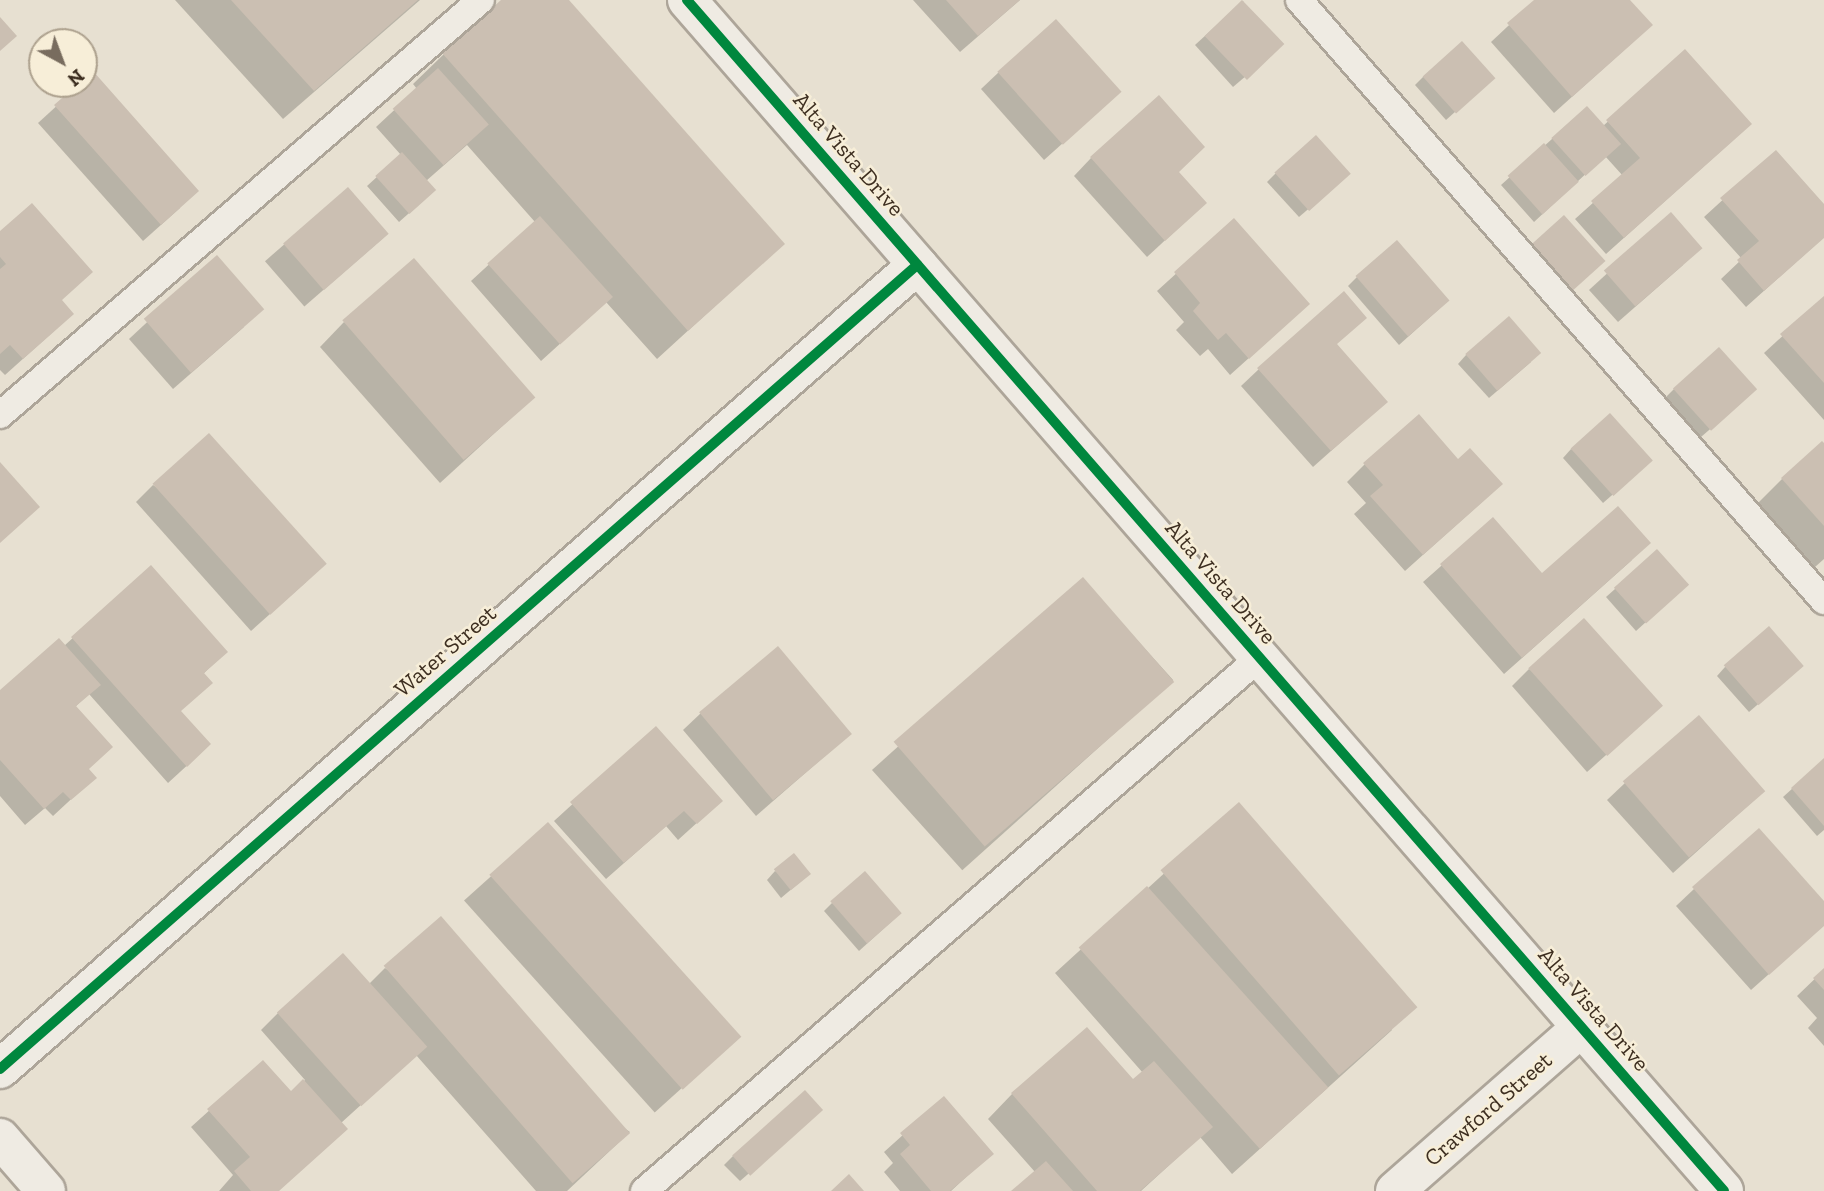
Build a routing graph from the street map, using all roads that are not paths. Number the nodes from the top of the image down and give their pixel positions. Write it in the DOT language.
graph roads {
  1 [pos="481,0"];
  2 [pos="687,0"];
  3 [pos="1299,0"];
  4 [pos="917,265"];
  5 [pos="0,415"];
  6 [pos="1824,601"];
  7 [pos="1259,658"];
  8 [pos="1582,1027"];
  9 [pos="0,1069"];
  10 [pos="0,1138"];
  11 [pos="46,1191"];
  12 [pos="644,1191"];
  13 [pos="1395,1191"];
  14 [pos="1724,1191"];
  1 -- 5 [label="lane"];
  2 -- 4 [label="street, Alta Vista Drive"];
  3 -- 6 [label="lane"];
  4 -- 7 [label="street, Alta Vista Drive"];
  4 -- 9 [label="street, Water Street"];
  7 -- 8 [label="street, Alta Vista Drive"];
  7 -- 12 [label="lane"];
  8 -- 13 [label="street, Crawford Street"];
  8 -- 14 [label="street, Alta Vista Drive"];
  10 -- 11 [label="street"];
}
